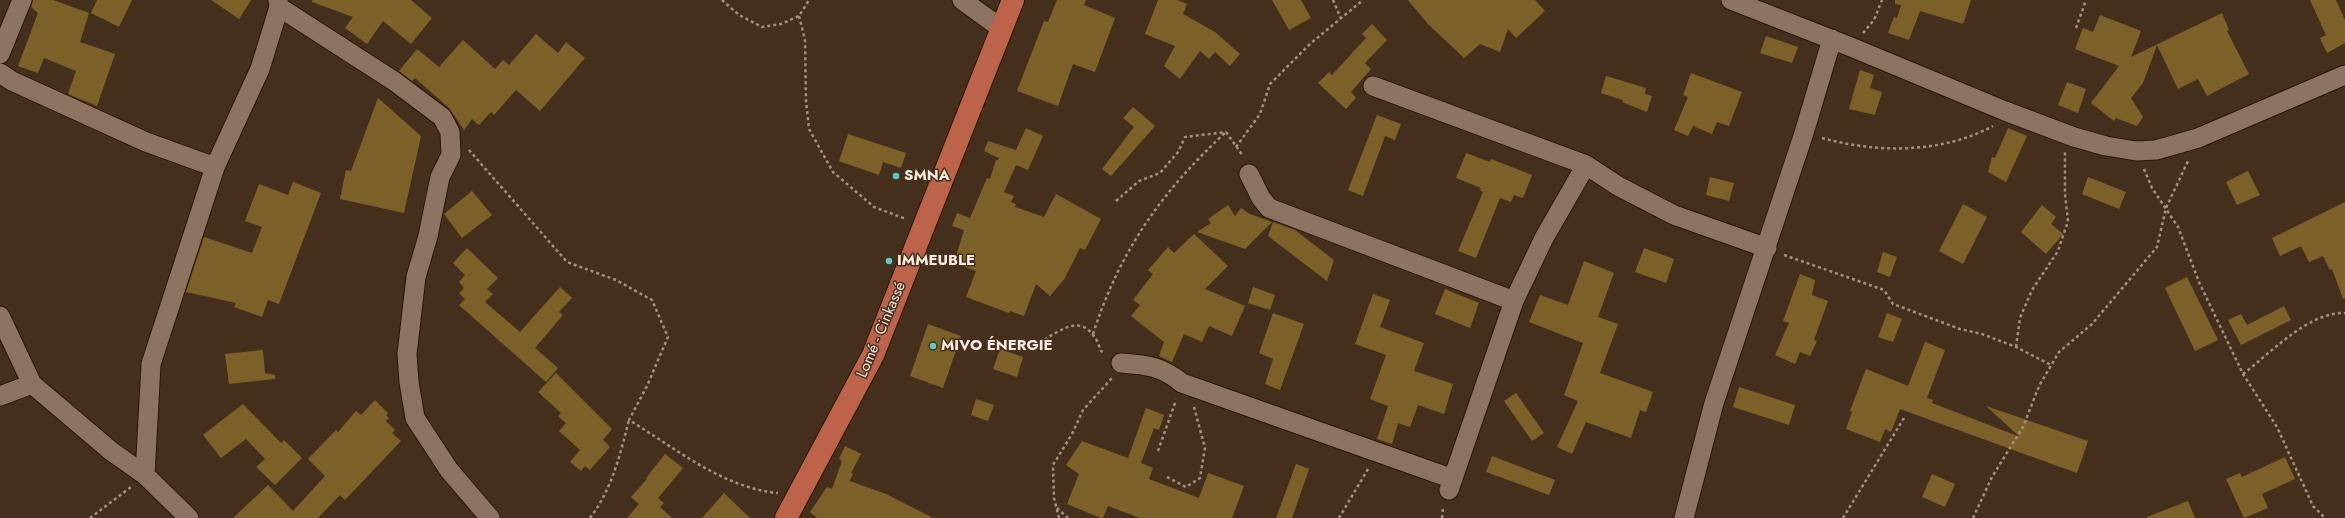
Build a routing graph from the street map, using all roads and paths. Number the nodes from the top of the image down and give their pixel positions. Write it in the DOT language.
graph roads {
  1 [pos="22,0"];
  2 [pos="722,0"];
  3 [pos="809,0"];
  4 [pos="962,0"];
  5 [pos="1013,0"];
  6 [pos="1333,0"];
  7 [pos="1363,0"];
  8 [pos="1731,0"];
  9 [pos="1882,0"];
  10 [pos="2086,0"];
  11 [pos="278,3"];
  12 [pos="799,16"];
  13 [pos="1341,19"];
  14 [pos="1002,28"];
  15 [pos="2076,28"];
  16 [pos="1832,40"];
  17 [pos="1851,47"];
  18 [pos="0,54"];
  19 [pos="0,74"];
  20 [pos="2345,75"];
  21 [pos="1373,86"];
  22 [pos="2005,112"];
  23 [pos="450,132"];
  24 [pos="1226,132"];
  25 [pos="1804,133"];
  26 [pos="2063,133"];
  27 [pos="2198,138"];
  28 [pos="1236,147"];
  29 [pos="2136,151"];
  30 [pos="1586,165"];
  31 [pos="215,167"];
  32 [pos="1249,174"];
  33 [pos="1116,201"];
  34 [pos="2166,208"];
  35 [pos="924,227"];
  36 [pos="1767,248"];
  37 [pos="1514,301"];
  38 [pos="2345,313"];
  39 [pos="0,316"];
  40 [pos="1093,334"];
  41 [pos="2016,347"];
  42 [pos="1017,350"];
  43 [pos="1121,363"];
  44 [pos="2051,365"];
  45 [pos="2244,374"];
  46 [pos="1184,383"];
  47 [pos="32,384"];
  48 [pos="0,396"];
  49 [pos="1904,418"];
  50 [pos="629,420"];
  51 [pos="1373,450"];
  52 [pos="1158,451"];
  53 [pos="145,475"];
  54 [pos="1167,477"];
  55 [pos="798,495"];
  56 [pos="1057,508"];
  57 [pos="90,518"];
  58 [pos="189,518"];
  59 [pos="490,518"];
  60 [pos="590,518"];
  61 [pos="786,518"];
  62 [pos="1059,518"];
  63 [pos="1068,518"];
  64 [pos="1339,518"];
  65 [pos="1684,518"];
  66 [pos="1843,518"];
  67 [pos="1973,518"];
  68 [pos="2325,518"];
  1 -- 18 [label="street"];
  2 -- 12 [label="path"];
  3 -- 12 [label="path"];
  4 -- 14 [label="street"];
  5 -- 14 [label="highway, Lomé - Cinkassé"];
  6 -- 13 [label="path"];
  7 -- 13 [label="path"];
  8 -- 16 [label="street"];
  9 -- 17 [label="path"];
  10 -- 15 [label="path"];
  11 -- 23 [label="street"];
  11 -- 31 [label="street"];
  12 -- 35 [label="path"];
  13 -- 28 [label="path"];
  14 -- 35 [label="highway, Lomé - Cinkassé"];
  16 -- 17 [label="street"];
  16 -- 25 [label="street"];
  17 -- 22 [label="street"];
  19 -- 31 [label="street"];
  20 -- 27 [label="street"];
  21 -- 30 [label="street"];
  22 -- 25 [label="path"];
  22 -- 26 [label="street"];
  23 -- 50 [label="path"];
  23 -- 59 [label="street"];
  24 -- 28 [label="path"];
  24 -- 33 [label="path"];
  24 -- 40 [label="path"];
  25 -- 36 [label="street"];
  26 -- 29 [label="street"];
  26 -- 41 [label="path"];
  27 -- 29 [label="street"];
  27 -- 34 [label="path"];
  28 -- 32 [label="path"];
  29 -- 34 [label="path"];
  30 -- 36 [label="street"];
  30 -- 37 [label="street"];
  31 -- 53 [label="street"];
  32 -- 37 [label="street"];
  34 -- 44 [label="path"];
  34 -- 45 [label="path"];
  35 -- 55 [label="highway, Lomé - Cinkassé"];
  36 -- 41 [label="path"];
  36 -- 65 [label="street"];
  37 -- 51 [label="street"];
  38 -- 45 [label="path"];
  39 -- 47 [label="street"];
  40 -- 42 [label="path"];
  40 -- 43 [label="path"];
  41 -- 44 [label="path"];
  43 -- 46 [label="street"];
  43 -- 56 [label="path"];
  44 -- 67 [label="path"];
  45 -- 68 [label="path"];
  46 -- 51 [label="street"];
  46 -- 52 [label="path"];
  46 -- 54 [label="path"];
  47 -- 48 [label="street"];
  47 -- 53 [label="street"];
  49 -- 66 [label="path"];
  50 -- 55 [label="path"];
  50 -- 60 [label="path"];
  51 -- 64 [label="path"];
  53 -- 57 [label="path"];
  53 -- 58 [label="street"];
  55 -- 61 [label="highway, Lomé - Cinkassé"];
  56 -- 62 [label="path"];
  56 -- 63 [label="path"];
}
